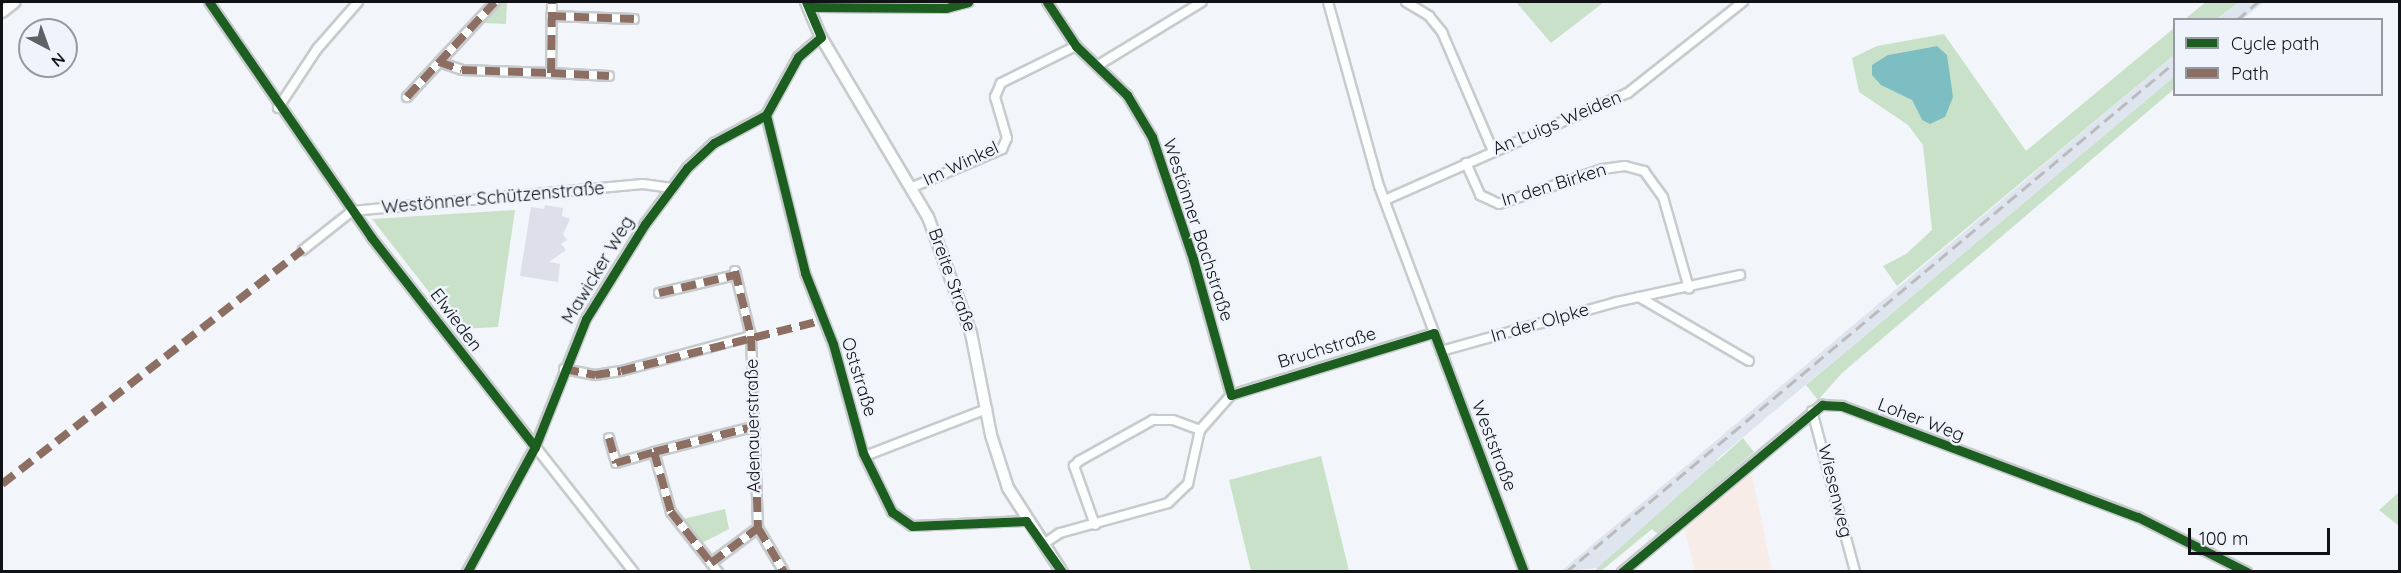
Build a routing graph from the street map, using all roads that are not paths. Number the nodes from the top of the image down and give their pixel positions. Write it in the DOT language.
graph roads {
  1 [pos="15,2"];
  2 [pos="209,2"];
  3 [pos="358,2"];
  4 [pos="495,2"];
  5 [pos="552,2"];
  6 [pos="968,2"];
  7 [pos="1047,2"];
  8 [pos="1202,2"];
  9 [pos="1328,2"];
  10 [pos="1406,2"];
  11 [pos="1743,2"];
  12 [pos="807,4"];
  13 [pos="2,12"];
  14 [pos="551,16"];
  15 [pos="634,19"];
  16 [pos="821,37"];
  17 [pos="1076,46"];
  18 [pos="439,62"];
  19 [pos="1100,64"];
  20 [pos="551,73"];
  21 [pos="609,76"];
  22 [pos="407,97"];
  23 [pos="278,108"];
  24 [pos="766,115"];
  25 [pos="1492,151"];
  26 [pos="1466,163"];
  27 [pos="913,186"];
  28 [pos="670,188"];
  29 [pos="1385,200"];
  30 [pos="352,211"];
  31 [pos="303,250"];
  32 [pos="1740,275"];
  33 [pos="1689,288"];
  34 [pos="659,293"];
  35 [pos="1639,297"];
  36 [pos="1434,333"];
  37 [pos="751,336"];
  38 [pos="1441,351"];
  39 [pos="1749,361"];
  40 [pos="564,369"];
  41 [pos="1231,395"];
  42 [pos="987,409"];
  43 [pos="1812,411"];
  44 [pos="752,427"];
  45 [pos="1200,430"];
  46 [pos="609,438"];
  47 [pos="535,447"];
  48 [pos="654,452"];
  49 [pos="865,456"];
  50 [pos="1026,521"];
  51 [pos="1095,525"];
  52 [pos="758,528"];
  53 [pos="1045,543"];
  54 [pos="711,563"];
  55 [pos="467,572"];
  56 [pos="634,572"];
  57 [pos="718,572"];
  58 [pos="784,572"];
  59 [pos="1062,572"];
  60 [pos="1524,572"];
  61 [pos="1622,572"];
  62 [pos="1855,572"];
  63 [pos="2247,572"];
  1 -- 13 [label="street"];
  2 -- 23 [label="street"];
  3 -- 23 [label="street"];
  4 -- 18 [label="street"];
  5 -- 14 [label="street"];
  6 -- 12 [label="street"];
  7 -- 17 [label="street, Westönner Bachstraße"];
  8 -- 19 [label="street"];
  9 -- 29 [label="street, Weststraße"];
  10 -- 25 [label="street"];
  11 -- 25 [label="street, An Luigs Weiden"];
  12 -- 16 [label="street, Breite Straße"];
  14 -- 15 [label="street"];
  14 -- 20 [label="street"];
  16 -- 24 [label="street"];
  16 -- 27 [label="street, Breite Straße"];
  17 -- 19 [label="street, Westönner Bachstraße"];
  17 -- 27 [label="street, Im Winkel"];
  18 -- 20 [label="street"];
  18 -- 22 [label="street"];
  19 -- 41 [label="street, Westönner Bachstraße"];
  20 -- 21 [label="street"];
  23 -- 30 [label="street"];
  24 -- 28 [label="street, Mawicker Weg"];
  24 -- 49 [label="street, Oststraße"];
  25 -- 26 [label="street, An Luigs Weiden"];
  26 -- 29 [label="street, An Luigs Weiden"];
  26 -- 33 [label="street, In den Birken"];
  27 -- 42 [label="street, Breite Straße"];
  28 -- 30 [label="street, Westönner Schützenstraße"];
  28 -- 40 [label="street, Mawicker Weg"];
  29 -- 36 [label="street, Weststraße"];
  30 -- 31 [label="street"];
  30 -- 47 [label="street, Elwieden"];
  32 -- 33 [label="street, In der Olpke"];
  33 -- 35 [label="street, In der Olpke"];
  34 -- 37 [label="street, Adenauerstraße"];
  35 -- 38 [label="street, In der Olpke"];
  35 -- 39 [label="street"];
  36 -- 38 [label="street, Weststraße"];
  36 -- 41 [label="street, Bruchstraße"];
  37 -- 40 [label="street"];
  37 -- 44 [label="street, Adenauerstraße"];
  38 -- 60 [label="street, Weststraße"];
  40 -- 47 [label="street, Mawicker Weg"];
  41 -- 45 [label="street"];
  42 -- 49 [label="street"];
  42 -- 50 [label="street, Breite Straße"];
  43 -- 61 [label="street"];
  43 -- 62 [label="street, Wiesenweg"];
  43 -- 63 [label="street, Loher Weg"];
  44 -- 48 [label="street"];
  44 -- 52 [label="street, Adenauerstraße"];
  45 -- 51 [label="street"];
  45 -- 51 [label="street"];
  46 -- 48 [label="street"];
  47 -- 55 [label="street, Mawicker Weg"];
  47 -- 56 [label="street, Elwieden"];
  48 -- 54 [label="street"];
  49 -- 50 [label="street, Oststraße"];
  50 -- 53 [label="street, Breite Straße"];
  51 -- 53 [label="street"];
  52 -- 54 [label="street"];
  52 -- 58 [label="street, Adenauerstraße"];
  53 -- 59 [label="street, Breite Straße"];
  54 -- 57 [label="street"];
}
